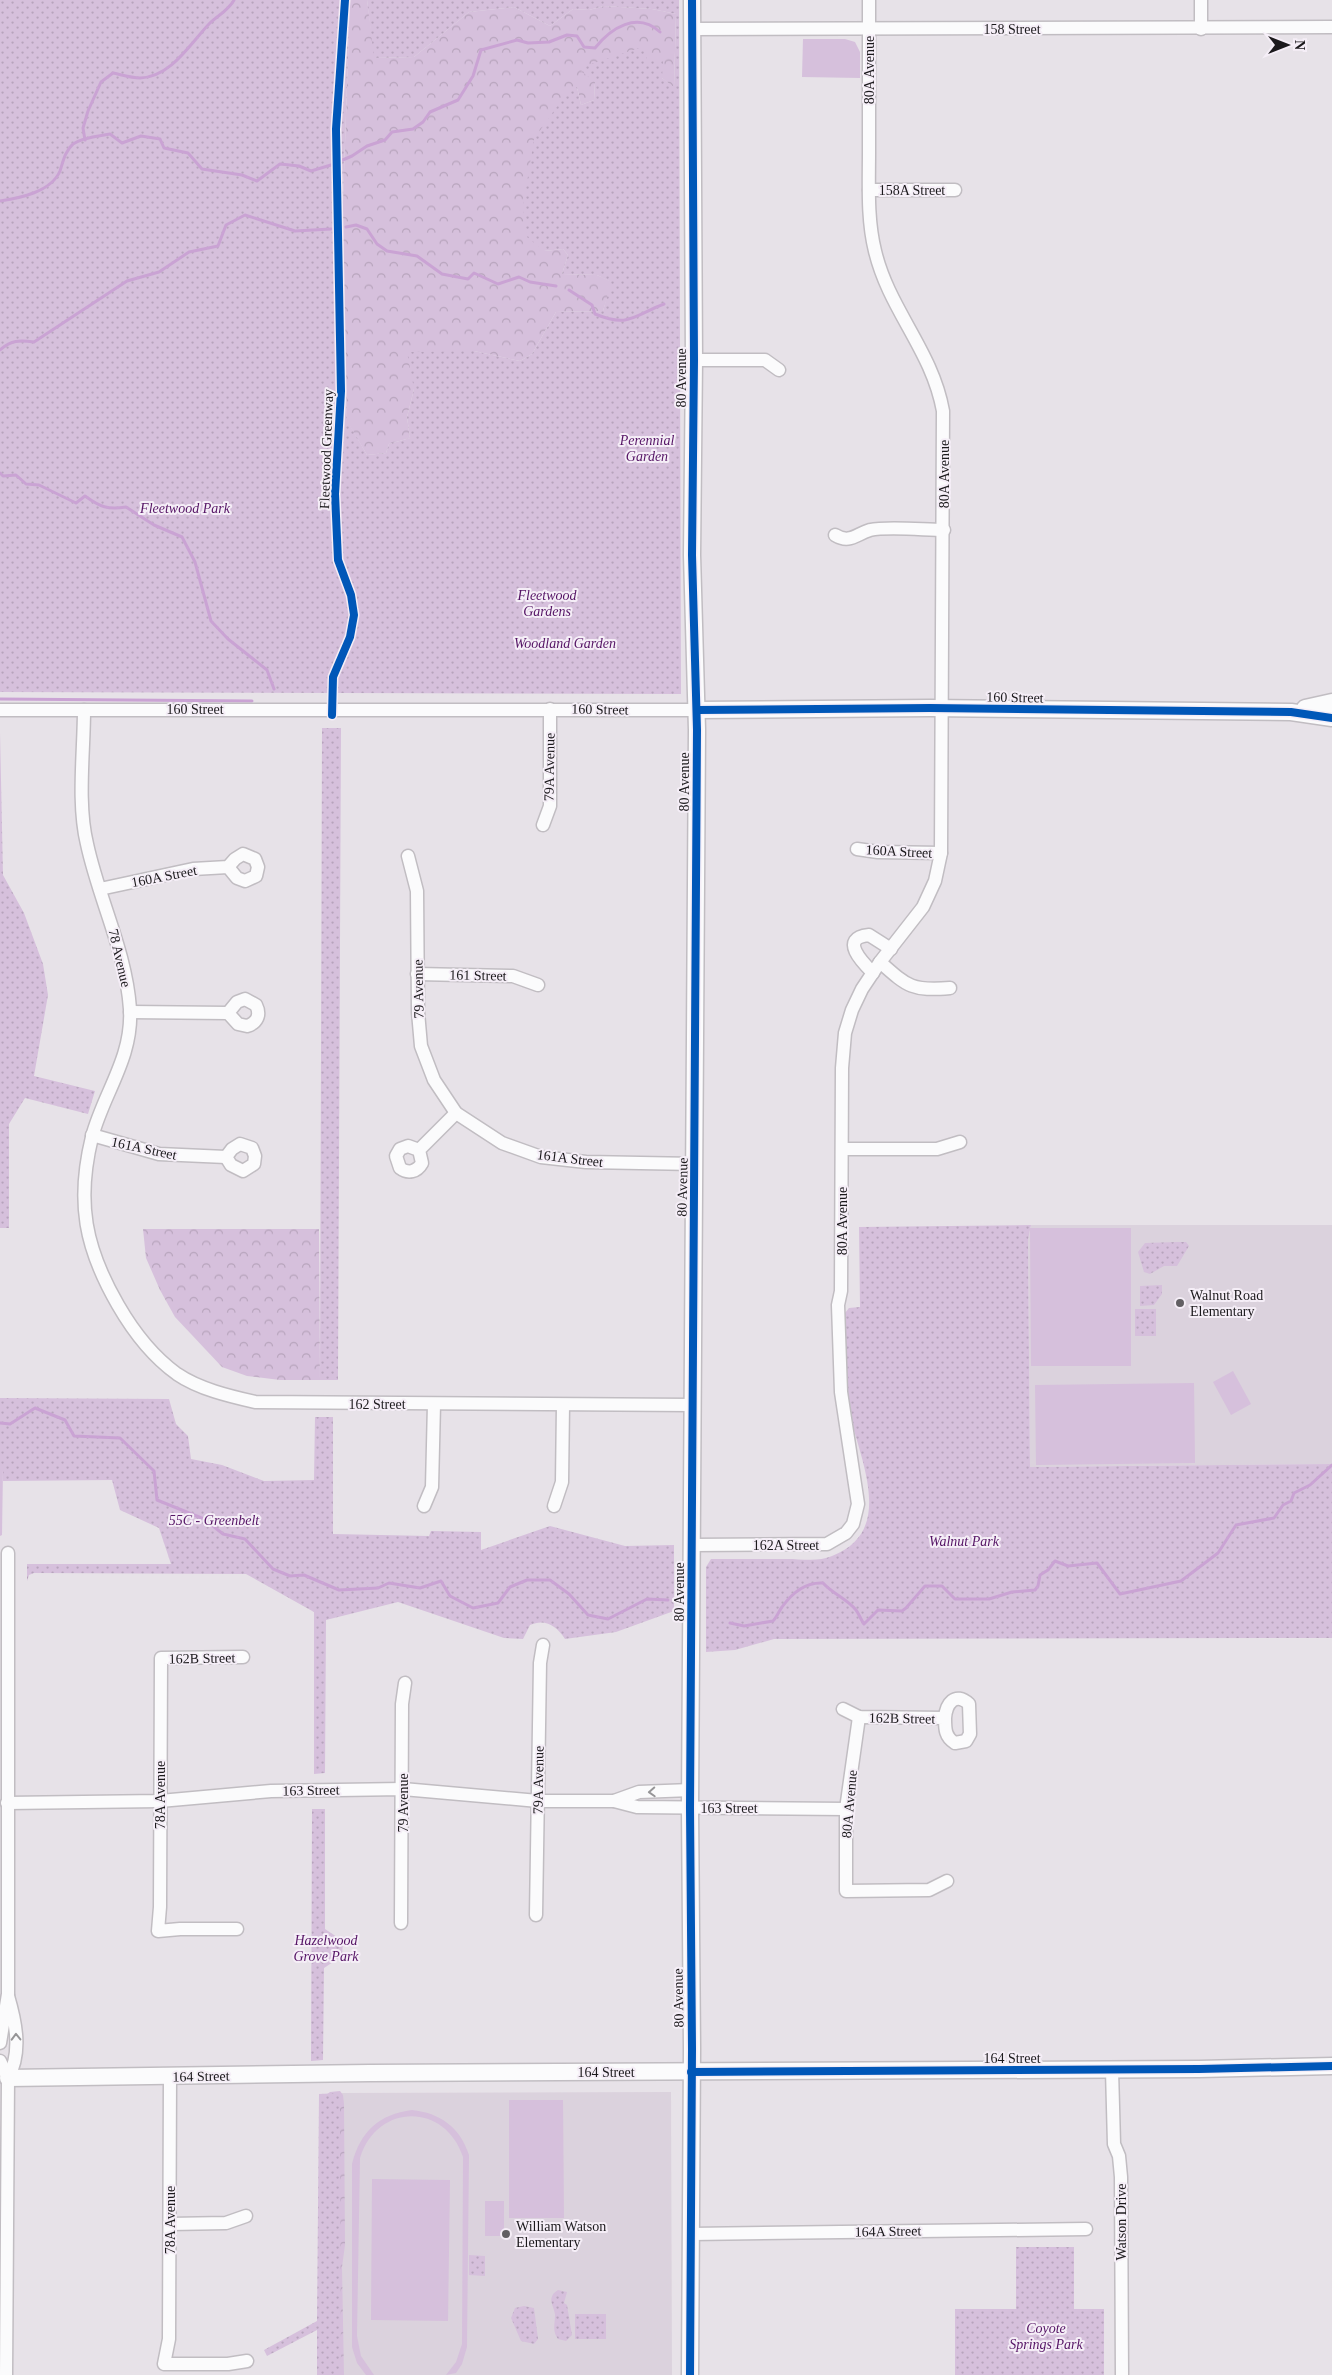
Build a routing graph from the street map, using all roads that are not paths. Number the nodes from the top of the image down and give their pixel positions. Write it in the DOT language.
graph roads {
  1 [pos="692,0"];
  2 [pos="869,0"];
  3 [pos="1201,0"];
  4 [pos="1332,27"];
  5 [pos="692,29"];
  6 [pos="869,29"];
  7 [pos="1201,29"];
  8 [pos="869,190"];
  9 [pos="955,190"];
  10 [pos="694,360"];
  11 [pos="779,370"];
  12 [pos="944,530"];
  13 [pos="835,534"];
  14 [pos="1332,702"];
  15 [pos="550,709"];
  16 [pos="942,709"];
  17 [pos="0,710"];
  18 [pos="84,710"];
  19 [pos="697,710"];
  20 [pos="1291,712"];
  21 [pos="1332,718"];
  22 [pos="543,825"];
  23 [pos="858,849"];
  24 [pos="941,853"];
  25 [pos="408,856"];
  26 [pos="228,867"];
  27 [pos="100,889"];
  28 [pos="890,949"];
  29 [pos="876,967"];
  30 [pos="418,974"];
  31 [pos="538,985"];
  32 [pos="950,988"];
  33 [pos="130,1012"];
  34 [pos="228,1013"];
  35 [pos="456,1113"];
  36 [pos="92,1136"];
  37 [pos="960,1142"];
  38 [pos="843,1149"];
  39 [pos="419,1150"];
  40 [pos="226,1157"];
  41 [pos="695,1164"];
  42 [pos="109,1289"];
  43 [pos="434,1404"];
  44 [pos="563,1405"];
  45 [pos="692,1405"];
  46 [pos="854,1475"];
  47 [pos="424,1506"];
  48 [pos="554,1506"];
  49 [pos="692,1545"];
  50 [pos="8,1553"];
  51 [pos="4,1567"];
  52 [pos="543,1645"];
  53 [pos="243,1657"];
  54 [pos="161,1658"];
  55 [pos="405,1683"];
  56 [pos="843,1709"];
  57 [pos="859,1717"];
  58 [pos="945,1718"];
  59 [pos="403,1789"];
  60 [pos="691,1790"];
  61 [pos="614,1800"];
  62 [pos="160,1801"];
  63 [pos="538,1801"];
  64 [pos="7,1804"];
  65 [pos="690,1808"];
  66 [pos="846,1809"];
  67 [pos="947,1881"];
  68 [pos="536,1916"];
  69 [pos="402,1923"];
  70 [pos="237,1929"];
  71 [pos="8,1994"];
  72 [pos="0,2044"];
  73 [pos="0,2061"];
  74 [pos="1332,2066"];
  75 [pos="1112,2070"];
  76 [pos="691,2072"];
  77 [pos="170,2076"];
  78 [pos="4,2078"];
  79 [pos="246,2216"];
  80 [pos="170,2224"];
  81 [pos="1086,2228"];
  82 [pos="691,2234"];
  83 [pos="247,2361"];
  84 [pos="6,2375"];
  85 [pos="690,2375"];
  86 [pos="1122,2375"];
  1 -- 5 [label="street, 80 Avenue"];
  2 -- 6 [label="street, 80A Avenue"];
  3 -- 7 [label="street"];
  4 -- 7 [label="street, 158 Street"];
  5 -- 6 [label="street, 158 Street"];
  5 -- 10 [label="street, 80 Avenue"];
  6 -- 7 [label="street, 158 Street"];
  6 -- 8 [label="street, 80A Avenue"];
  8 -- 9 [label="street, 158A Street"];
  8 -- 12 [label="street, 80A Avenue"];
  10 -- 11 [label="street"];
  10 -- 19 [label="street, 80 Avenue"];
  12 -- 13 [label="street"];
  12 -- 16 [label="street, 80A Avenue"];
  14 -- 20 [label="street, 160 Street"];
  15 -- 18 [label="street, 160 Street"];
  15 -- 19 [label="street, 160 Street"];
  15 -- 22 [label="street, 79A Avenue"];
  16 -- 19 [label="street, 160 Street"];
  16 -- 20 [label="street, 160 Street"];
  16 -- 24 [label="street, 80A Avenue"];
  17 -- 18 [label="street, 160 Street"];
  18 -- 27 [label="street, 78 Avenue"];
  19 -- 41 [label="street, 80 Avenue"];
  20 -- 21 [label="street, 160 Street"];
  23 -- 24 [label="street, 160A Street"];
  24 -- 28 [label="street, 80A Avenue"];
  25 -- 30 [label="street, 79 Avenue"];
  26 -- 27 [label="street, 160A Street"];
  27 -- 33 [label="street, 78 Avenue"];
  28 -- 29 [label="street, 80A Avenue"];
  28 -- 29 [label="street"];
  29 -- 32 [label="street"];
  29 -- 38 [label="street, 80A Avenue"];
  30 -- 31 [label="street, 161 Street"];
  30 -- 35 [label="street, 79 Avenue"];
  33 -- 34 [label="street"];
  33 -- 36 [label="street, 78 Avenue"];
  35 -- 39 [label="street"];
  35 -- 41 [label="street, 161A Street"];
  36 -- 40 [label="street, 161A Street"];
  36 -- 42 [label="street, 78 Avenue"];
  37 -- 38 [label="street"];
  38 -- 46 [label="street, 80A Avenue"];
  41 -- 45 [label="street, 80 Avenue"];
  42 -- 43 [label="street, 162 Street"];
  43 -- 44 [label="street, 162 Street"];
  43 -- 47 [label="street"];
  44 -- 45 [label="street, 162 Street"];
  44 -- 48 [label="street"];
  45 -- 49 [label="street, 80 Avenue"];
  46 -- 49 [label="street, 162A Street"];
  49 -- 60 [label="street, 80 Avenue"];
  50 -- 51 [label="street"];
  51 -- 64 [label="street"];
  52 -- 63 [label="street, 79A Avenue"];
  53 -- 54 [label="street, 162B Street"];
  54 -- 62 [label="street, 78A Avenue"];
  55 -- 59 [label="street, 79 Avenue"];
  56 -- 57 [label="street"];
  57 -- 58 [label="street, 162B Street"];
  57 -- 66 [label="street, 80A Avenue"];
  59 -- 62 [label="street, 163 Street"];
  59 -- 63 [label="street, 163 Street"];
  59 -- 69 [label="street, 79 Avenue"];
  60 -- 61 [label="street, 163 Street, one-way"];
  60 -- 65 [label="street, 80 Avenue"];
  61 -- 63 [label="street, 163 Street"];
  61 -- 65 [label="street, 163 Street"];
  62 -- 64 [label="street, 163 Street"];
  62 -- 70 [label="street, 78A Avenue"];
  63 -- 68 [label="street, 79A Avenue"];
  64 -- 71 [label="street"];
  65 -- 66 [label="street, 163 Street"];
  65 -- 76 [label="street, 80 Avenue"];
  66 -- 67 [label="street, 80A Avenue"];
  71 -- 72 [label="street"];
  78 -- 71 [label="street, one-way"];
  73 -- 78 [label="street"];
  74 -- 75 [label="street, 164 Street"];
  75 -- 76 [label="street, 164 Street"];
  75 -- 86 [label="street, Watson Drive"];
  76 -- 77 [label="street, 164 Street"];
  76 -- 82 [label="street, 80 Avenue"];
  77 -- 78 [label="street, 164 Street"];
  77 -- 80 [label="street, 78A Avenue"];
  78 -- 84 [label="street"];
  79 -- 80 [label="street"];
  80 -- 83 [label="street, 78A Avenue"];
  81 -- 82 [label="street, 164A Street"];
  82 -- 85 [label="street, 80 Avenue"];
}
